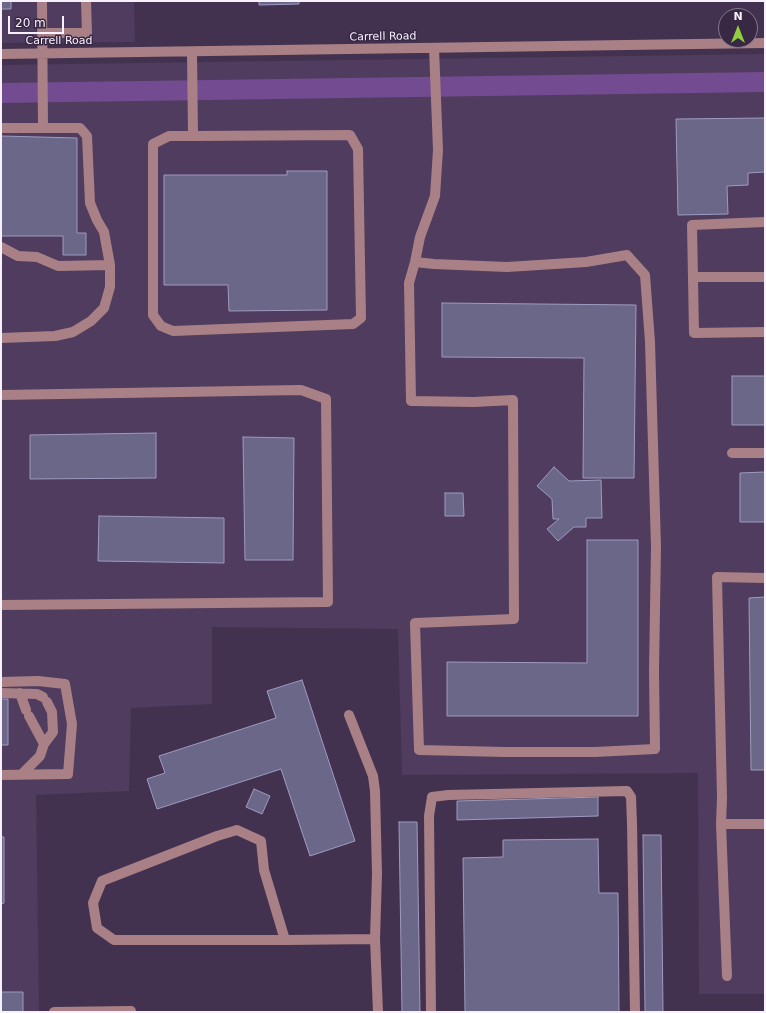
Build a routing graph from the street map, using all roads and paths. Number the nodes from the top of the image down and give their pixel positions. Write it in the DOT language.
graph roads {
  1 [pos="42,1"];
  2 [pos="86,1"];
  3 [pos="43,33"];
  4 [pos="765,43"];
  5 [pos="434,48"];
  6 [pos="192,52"];
  7 [pos="43,53"];
  8 [pos="1,54"];
  9 [pos="43,127"];
  10 [pos="1,128"];
  11 [pos="193,136"];
  12 [pos="765,222"];
  13 [pos="1,247"];
  14 [pos="415,262"];
  15 [pos="110,265"];
  16 [pos="693,277"];
  17 [pos="765,277"];
  18 [pos="765,332"];
  19 [pos="1,338"];
  20 [pos="1,395"];
  21 [pos="732,453"];
  22 [pos="765,453"];
  23 [pos="765,578"];
  24 [pos="1,605"];
  25 [pos="1,682"];
  26 [pos="1,693"];
  27 [pos="20,693"];
  28 [pos="349,715"];
  29 [pos="44,744"];
  30 [pos="22,774"];
  31 [pos="1,775"];
  32 [pos="721,824"];
  33 [pos="765,824"];
  34 [pos="285,940"];
  35 [pos="375,940"];
  36 [pos="727,976"];
  37 [pos="131,1011"];
  38 [pos="54,1012"];
  39 [pos="378,1012"];
  40 [pos="431,1012"];
  41 [pos="635,1012"];
  1 -- 3 [label="street"];
  2 -- 3 [label="street"];
  3 -- 7 [label="street"];
  4 -- 5 [label="street, Carrell Road"];
  5 -- 6 [label="street, Carrell Road"];
  5 -- 14 [label="street"];
  6 -- 7 [label="street, Carrell Road"];
  6 -- 11 [label="street"];
  7 -- 8 [label="street, Carrell Road"];
  7 -- 9 [label="street"];
  9 -- 10 [label="street"];
  9 -- 15 [label="street"];
  11 -- 11 [label="street"];
  12 -- 16 [label="street"];
  13 -- 15 [label="street"];
  14 -- 14 [label="street"];
  15 -- 19 [label="street"];
  16 -- 17 [label="street"];
  16 -- 18 [label="street"];
  20 -- 24 [label="street"];
  21 -- 22 [label="street"];
  23 -- 32 [label="street"];
  25 -- 30 [label="street"];
  26 -- 27 [label="street"];
  27 -- 29 [label="street"];
  27 -- 29 [label="street"];
  28 -- 35 [label="street"];
  29 -- 30 [label="street"];
  30 -- 31 [label="street"];
  32 -- 33 [label="street"];
  32 -- 36 [label="street"];
  34 -- 34 [label="street"];
  34 -- 35 [label="street"];
  35 -- 39 [label="street"];
  37 -- 38 [label="street"];
  40 -- 41 [label="street"];
}
